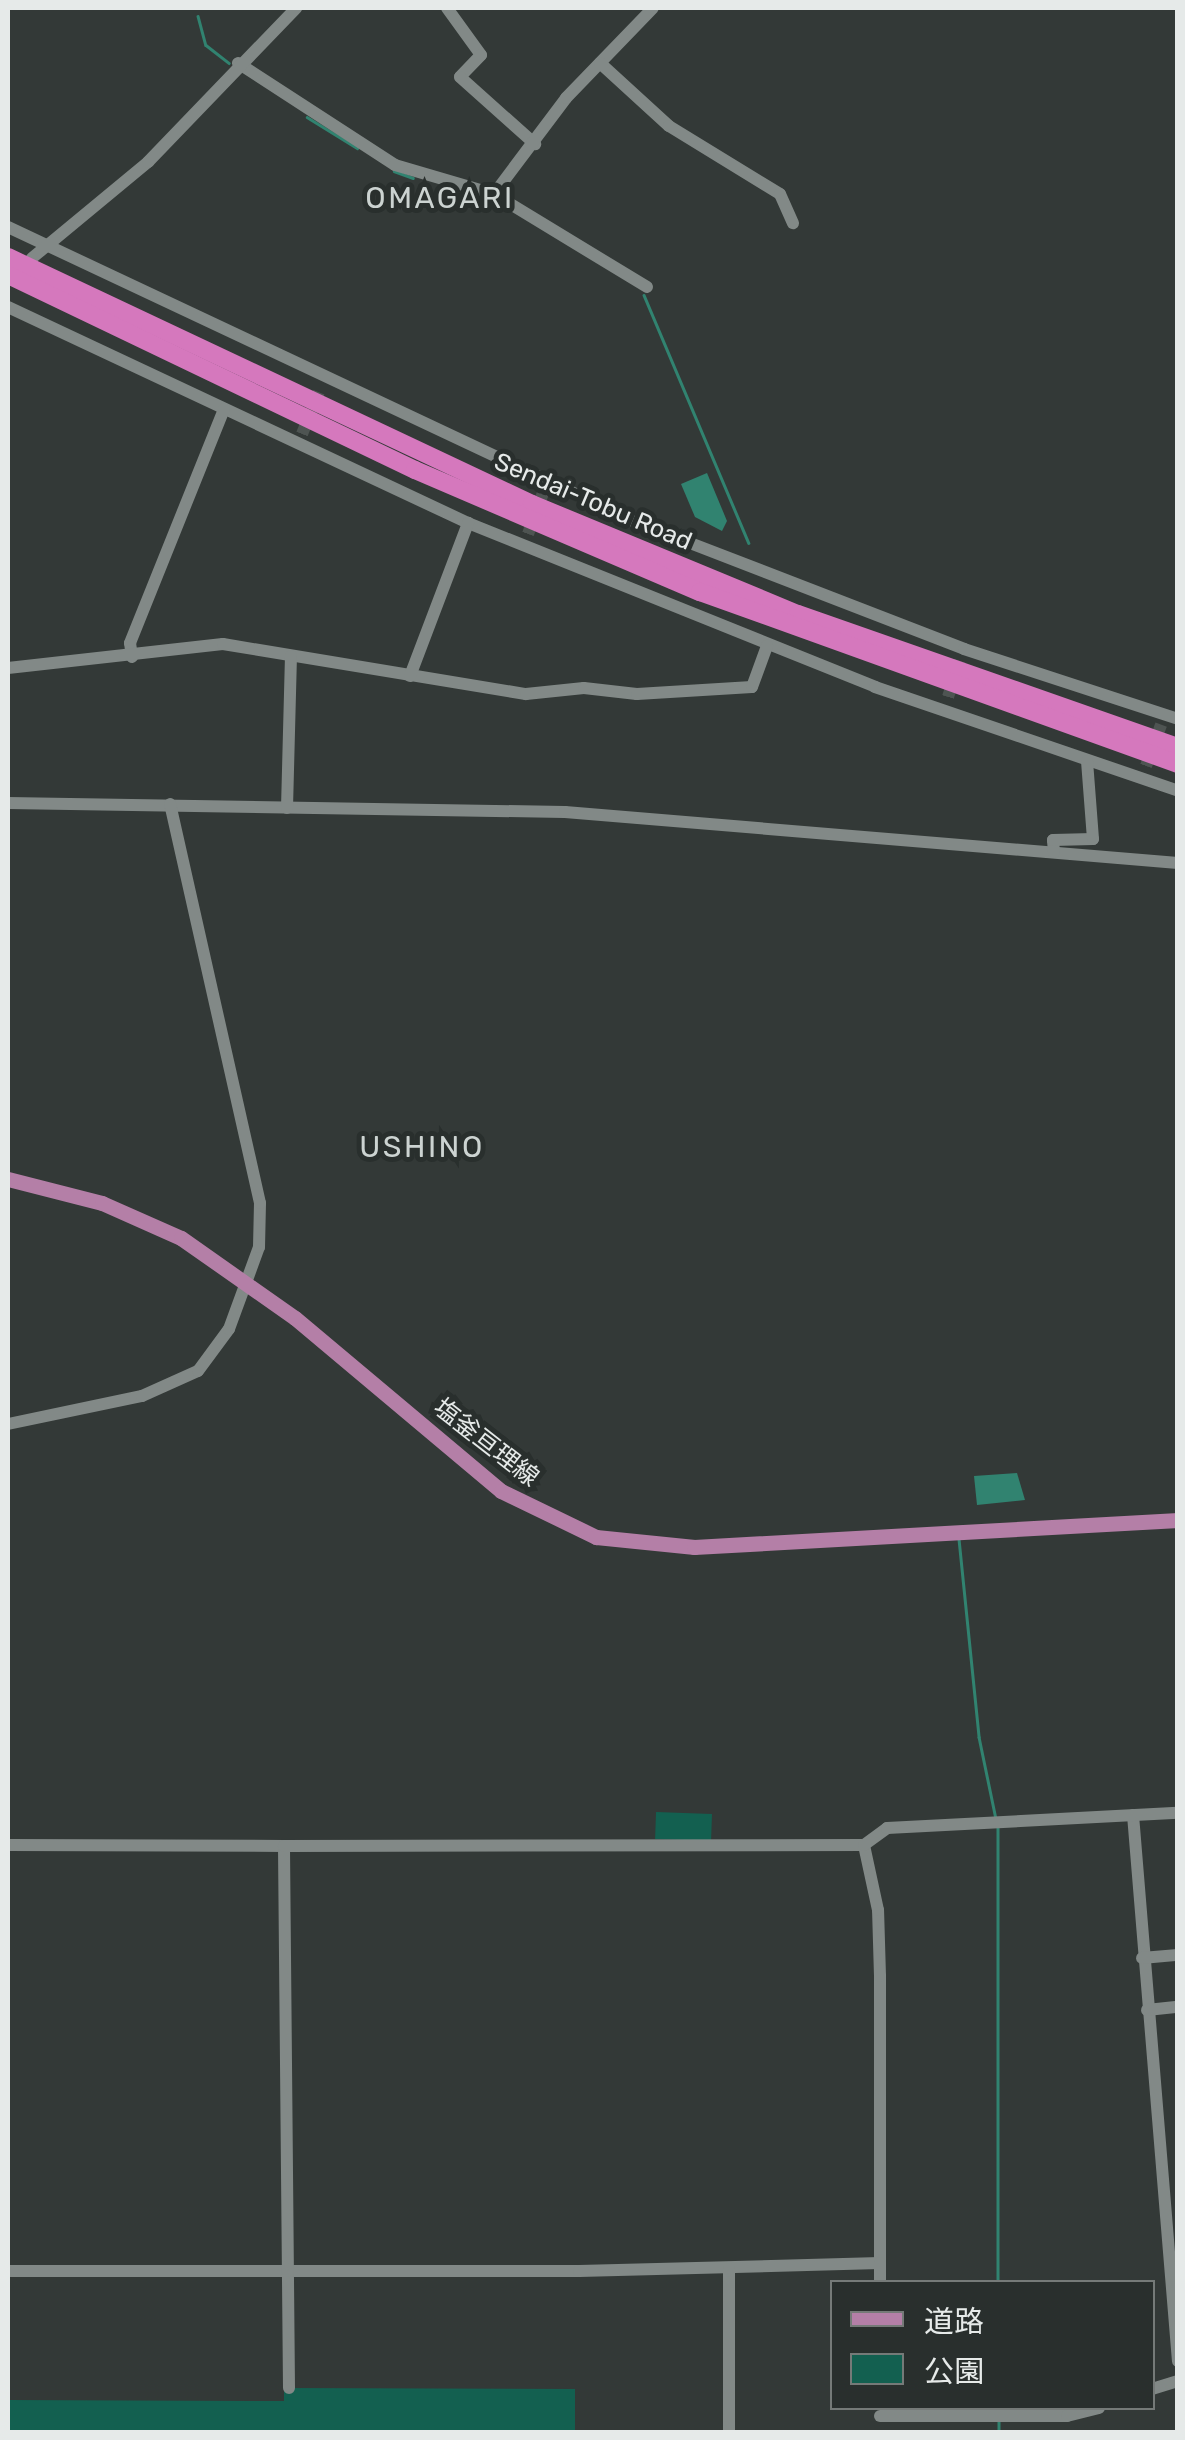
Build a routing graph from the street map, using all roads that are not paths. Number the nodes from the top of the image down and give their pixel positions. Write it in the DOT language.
graph roads {
  1 [pos="296,8"];
  2 [pos="446,8"];
  3 [pos="628,8"];
  4 [pos="647,12"];
  5 [pos="238,63"];
  6 [pos="600,63"];
  7 [pos="534,144"];
  8 [pos="494,194"];
  9 [pos="793,224"];
  10 [pos="8,226"];
  11 [pos="46,246"];
  12 [pos="8,257"];
  13 [pos="32,258"];
  14 [pos="8,275"];
  15 [pos="647,287"];
  16 [pos="8,307"];
  17 [pos="324,378"];
  18 [pos="319,392"];
  19 [pos="224,409"];
  20 [pos="468,523"];
  21 [pos="766,646"];
  22 [pos="291,656"];
  23 [pos="132,657"];
  24 [pos="8,668"];
  25 [pos="410,676"];
  26 [pos="1168,720"];
  27 [pos="1178,747"];
  28 [pos="1087,762"];
  29 [pos="1178,764"];
  30 [pos="1178,791"];
  31 [pos="8,802"];
  32 [pos="170,804"];
  33 [pos="287,808"];
  34 [pos="1054,852"];
  35 [pos="1178,862"];
  36 [pos="8,1179"];
  37 [pos="248,1281"];
  38 [pos="8,1424"];
  39 [pos="1178,1520"];
  40 [pos="1178,1813"];
  41 [pos="1133,1815"];
  42 [pos="8,1845"];
  43 [pos="864,1845"];
  44 [pos="284,1846"];
  45 [pos="1178,1955"];
  46 [pos="1142,1958"];
  47 [pos="1178,2007"];
  48 [pos="1147,2010"];
  49 [pos="880,2263"];
  50 [pos="729,2269"];
  51 [pos="8,2271"];
  52 [pos="286,2272"];
  53 [pos="880,2280"];
  54 [pos="1178,2360"];
  55 [pos="289,2388"];
  56 [pos="1092,2410"];
  57 [pos="880,2412"];
  58 [pos="729,2432"];
  59 [pos="880,2432"];
  1 -- 5 [label="street"];
  2 -- 7 [label="street"];
  3 -- 4 [label="street"];
  4 -- 6 [label="street"];
  5 -- 8 [label="street"];
  5 -- 11 [label="street"];
  6 -- 7 [label="street"];
  6 -- 9 [label="street"];
  7 -- 8 [label="street"];
  8 -- 15 [label="street"];
  10 -- 11 [label="street"];
  11 -- 13 [label="street"];
  11 -- 17 [label="street"];
  12 -- 27 [label="highway, Sendai-Tobu Road"];
  14 -- 29 [label="highway, Sendai-Tobu Road"];
  16 -- 19 [label="street"];
  17 -- 18 [label="street"];
  17 -- 26 [label="street"];
  19 -- 20 [label="street"];
  19 -- 23 [label="street"];
  20 -- 21 [label="street"];
  20 -- 25 [label="street"];
  21 -- 25 [label="street"];
  21 -- 28 [label="street"];
  22 -- 23 [label="street"];
  22 -- 25 [label="street"];
  22 -- 33 [label="street"];
  23 -- 24 [label="street"];
  28 -- 30 [label="street"];
  28 -- 34 [label="street"];
  31 -- 32 [label="street"];
  32 -- 33 [label="street"];
  32 -- 37 [label="street"];
  33 -- 34 [label="street"];
  34 -- 35 [label="street"];
  36 -- 37 [label="main road, 塩釜亘理線"];
  37 -- 38 [label="street"];
  37 -- 39 [label="main road, 塩釜亘理線"];
  40 -- 41 [label="street"];
  41 -- 43 [label="street"];
  41 -- 46 [label="street"];
  42 -- 44 [label="street"];
  43 -- 44 [label="street"];
  43 -- 49 [label="street"];
  44 -- 52 [label="street"];
  45 -- 46 [label="street"];
  46 -- 48 [label="street"];
  47 -- 48 [label="street"];
  48 -- 54 [label="street"];
  49 -- 50 [label="street"];
  49 -- 53 [label="street"];
  50 -- 52 [label="street"];
  50 -- 58 [label="street"];
  51 -- 52 [label="street"];
  52 -- 55 [label="street"];
  56 -- 57 [label="street"];
  57 -- 59 [label="street"];
}
